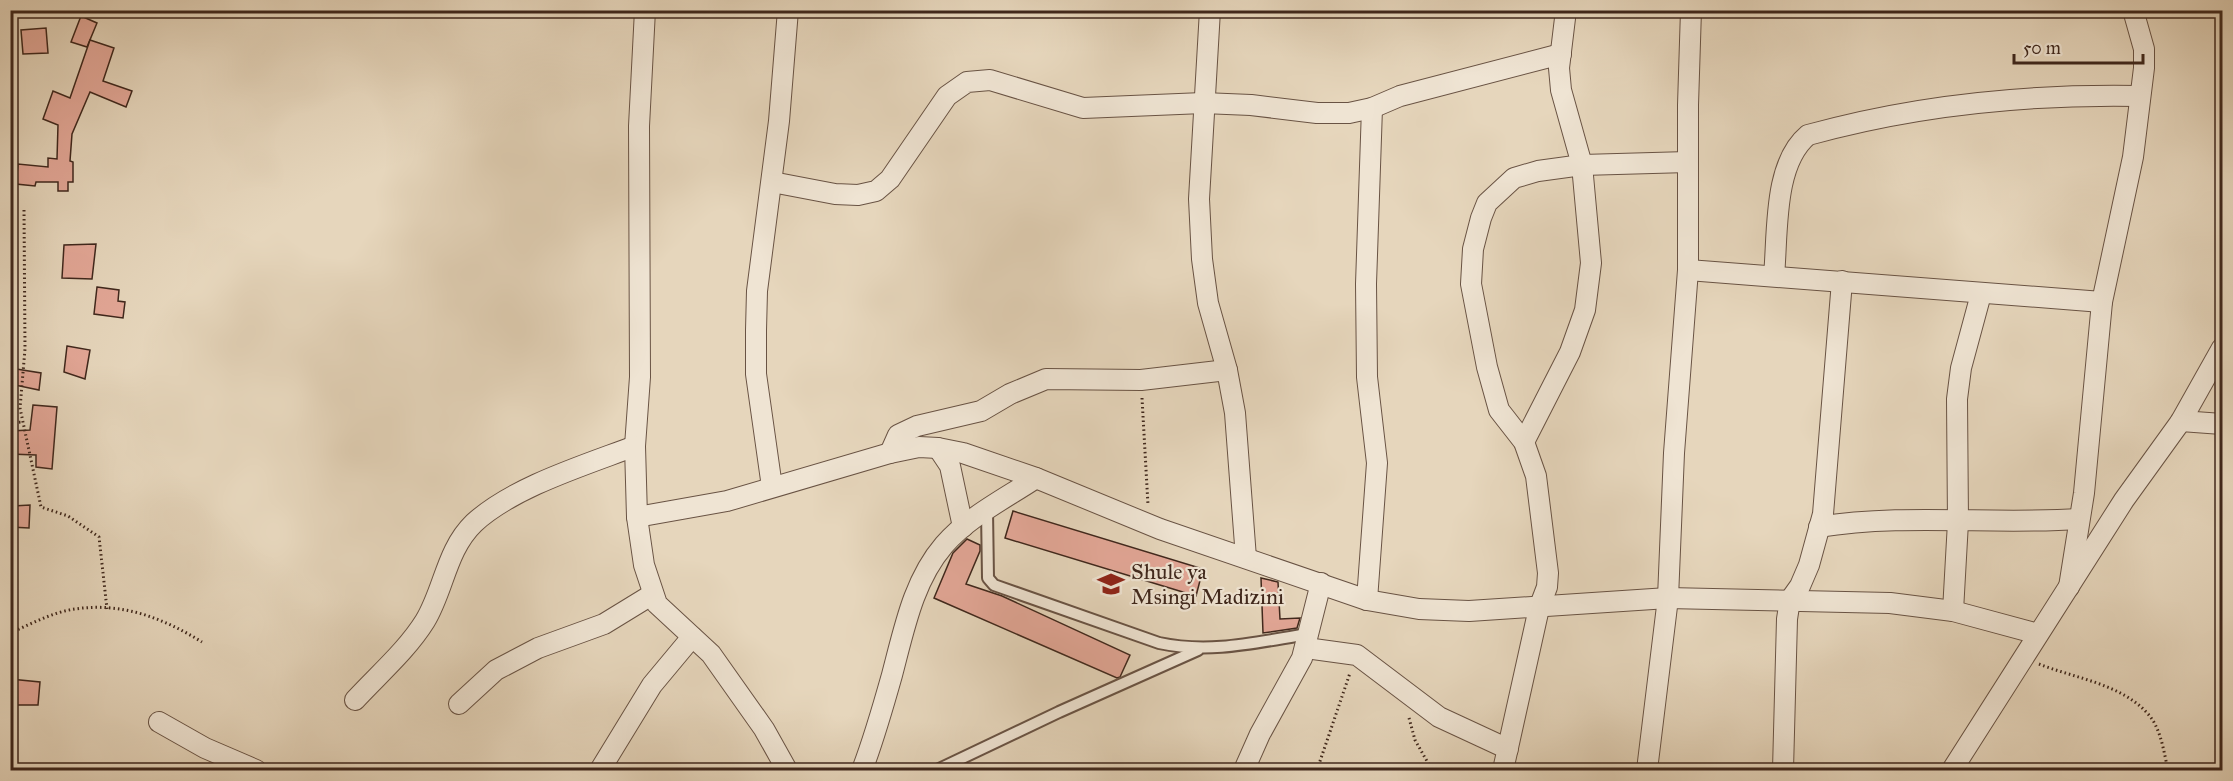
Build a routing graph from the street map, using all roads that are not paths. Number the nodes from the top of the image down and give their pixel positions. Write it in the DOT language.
graph roads {
  1 [pos="645,10"];
  2 [pos="788,10"];
  3 [pos="1210,10"];
  4 [pos="1566,10"];
  5 [pos="1691,10"];
  6 [pos="2133,10"];
  7 [pos="1561,54"];
  8 [pos="2139,96"];
  9 [pos="1203,103"];
  10 [pos="1372,108"];
  11 [pos="1688,162"];
  12 [pos="1582,165"];
  13 [pos="772,182"];
  14 [pos="1689,270"];
  15 [pos="1774,276"];
  16 [pos="1842,281"];
  17 [pos="1981,294"];
  18 [pos="2102,302"];
  19 [pos="2221,355"];
  20 [pos="1227,370"];
  21 [pos="2181,422"];
  22 [pos="2223,424"];
  23 [pos="1524,442"];
  24 [pos="635,446"];
  25 [pos="938,448"];
  26 [pos="890,453"];
  27 [pos="1036,478"];
  28 [pos="772,487"];
  29 [pos="987,511"];
  30 [pos="637,517"];
  31 [pos="2079,519"];
  32 [pos="1958,522"];
  33 [pos="963,527"];
  34 [pos="1819,527"];
  35 [pos="1246,558"];
  36 [pos="1321,583"];
  37 [pos="2069,587"];
  38 [pos="653,594"];
  39 [pos="1668,598"];
  40 [pos="1367,600"];
  41 [pos="1790,600"];
  42 [pos="1539,608"];
  43 [pos="1953,611"];
  44 [pos="2038,634"];
  45 [pos="692,637"];
  46 [pos="1307,641"];
  47 [pos="1200,649"];
  48 [pos="355,700"];
  49 [pos="459,704"];
  50 [pos="159,722"];
  51 [pos="1508,749"];
  52 [pos="256,771"];
  53 [pos="600,771"];
  54 [pos="787,771"];
  55 [pos="862,771"];
  56 [pos="937,771"];
  57 [pos="1244,771"];
  58 [pos="1503,771"];
  59 [pos="1647,771"];
  60 [pos="1783,771"];
  61 [pos="1952,771"];
  1 -- 24 [label="street"];
  2 -- 13 [label="street"];
  3 -- 9 [label="street"];
  4 -- 7 [label="street"];
  5 -- 11 [label="street"];
  6 -- 8 [label="street"];
  7 -- 10 [label="street"];
  7 -- 12 [label="street"];
  8 -- 15 [label="street"];
  8 -- 18 [label="street"];
  9 -- 10 [label="street"];
  9 -- 13 [label="street"];
  9 -- 20 [label="street"];
  10 -- 40 [label="street"];
  11 -- 12 [label="street"];
  11 -- 14 [label="street"];
  12 -- 23 [label="street"];
  12 -- 23 [label="street"];
  13 -- 28 [label="street"];
  14 -- 15 [label="street"];
  14 -- 39 [label="street"];
  15 -- 16 [label="street"];
  16 -- 17 [label="street"];
  16 -- 34 [label="street"];
  17 -- 18 [label="street"];
  17 -- 32 [label="street"];
  18 -- 31 [label="street"];
  19 -- 21 [label="street"];
  20 -- 26 [label="street"];
  20 -- 35 [label="street"];
  21 -- 22 [label="street"];
  21 -- 37 [label="street"];
  23 -- 42 [label="street"];
  24 -- 30 [label="street"];
  24 -- 48 [label="street"];
  25 -- 26 [label="street"];
  25 -- 27 [label="street"];
  25 -- 33 [label="street"];
  26 -- 28 [label="street"];
  27 -- 29 [label="street"];
  27 -- 35 [label="street"];
  28 -- 30 [label="street"];
  29 -- 33 [label="street"];
  29 -- 47 [label="lane"];
  30 -- 38 [label="street"];
  31 -- 32 [label="street"];
  31 -- 37 [label="street"];
  32 -- 34 [label="street"];
  32 -- 43 [label="street"];
  33 -- 55 [label="street"];
  34 -- 41 [label="street"];
  35 -- 36 [label="street"];
  36 -- 40 [label="street"];
  36 -- 46 [label="street"];
  37 -- 44 [label="street"];
  38 -- 45 [label="street"];
  38 -- 49 [label="street"];
  39 -- 41 [label="street"];
  39 -- 42 [label="street"];
  39 -- 59 [label="street"];
  40 -- 42 [label="street"];
  41 -- 43 [label="street"];
  41 -- 60 [label="street"];
  42 -- 51 [label="street"];
  43 -- 44 [label="street"];
  44 -- 61 [label="street"];
  45 -- 53 [label="street"];
  45 -- 54 [label="street"];
  46 -- 47 [label="lane"];
  46 -- 51 [label="street"];
  46 -- 57 [label="street"];
  47 -- 56 [label="lane"];
  50 -- 52 [label="street"];
  51 -- 58 [label="street"];
}
